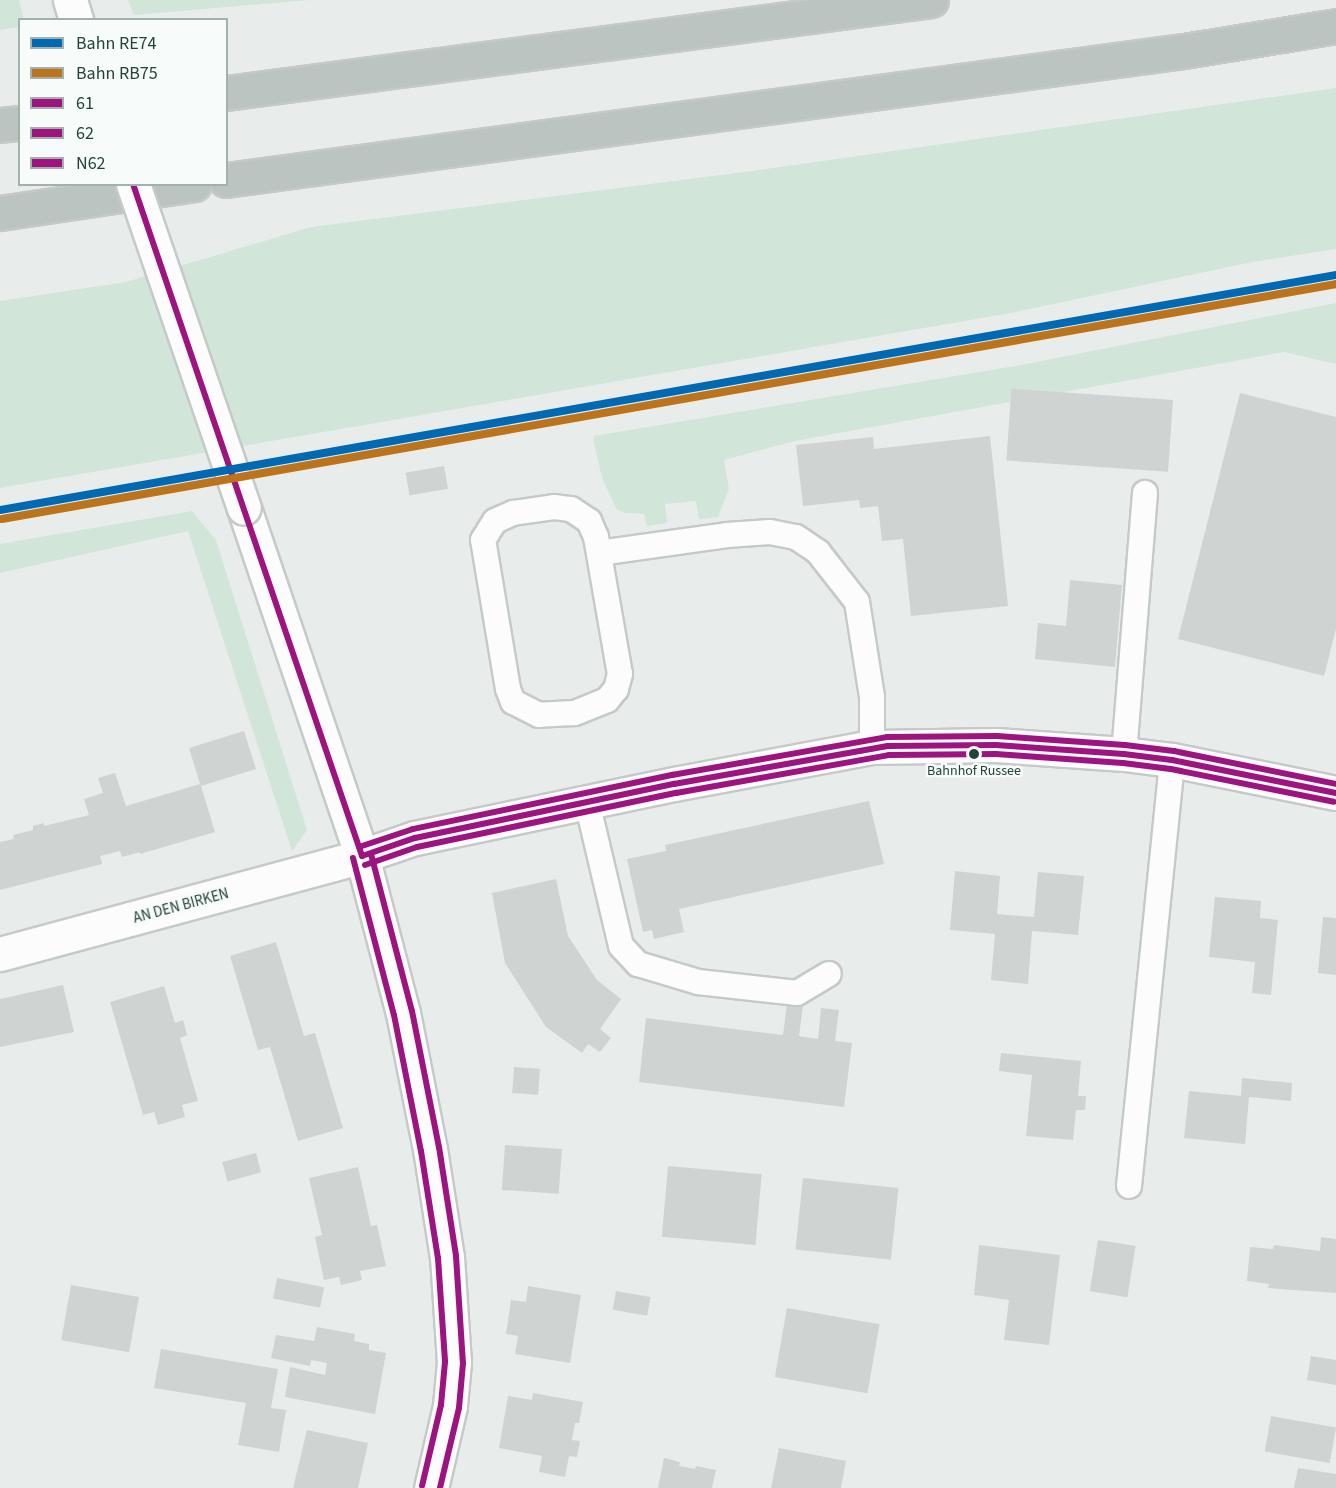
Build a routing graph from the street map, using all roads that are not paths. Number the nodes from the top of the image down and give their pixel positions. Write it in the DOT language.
graph roads {
  1 [pos="70,0"];
  2 [pos="931,0"];
  3 [pos="75,18"];
  4 [pos="1336,26"];
  5 [pos="228,93"];
  6 [pos="18,123"];
  7 [pos="0,125"];
  8 [pos="228,180"];
  9 [pos="134,186"];
  10 [pos="181,186"];
  11 [pos="0,213"];
  12 [pos="1145,493"];
  13 [pos="599,553"];
  14 [pos="872,747"];
  15 [pos="1124,754"];
  16 [pos="1172,760"];
  17 [pos="1336,792"];
  18 [pos="587,802"];
  19 [pos="362,856"];
  20 [pos="0,954"];
  21 [pos="829,974"];
  22 [pos="1129,1186"];
  23 [pos="431,1488"];
  1 -- 3 [label="street"];
  2 -- 5 [label="highway"];
  4 -- 8 [label="highway"];
  6 -- 7 [label="highway"];
  9 -- 19 [label="street, bridge"];
  10 -- 11 [label="highway"];
  12 -- 15 [label="lane"];
  13 -- 13 [label="lane"];
  13 -- 14 [label="lane"];
  14 -- 15 [label="street, AN DEN BIRKEN"];
  14 -- 18 [label="street, AN DEN BIRKEN"];
  15 -- 16 [label="street, AN DEN BIRKEN"];
  16 -- 17 [label="street, AN DEN BIRKEN"];
  16 -- 22 [label="lane"];
  18 -- 19 [label="street, AN DEN BIRKEN"];
  18 -- 21 [label="lane"];
  19 -- 20 [label="street, AN DEN BIRKEN"];
  19 -- 23 [label="street"];
}
